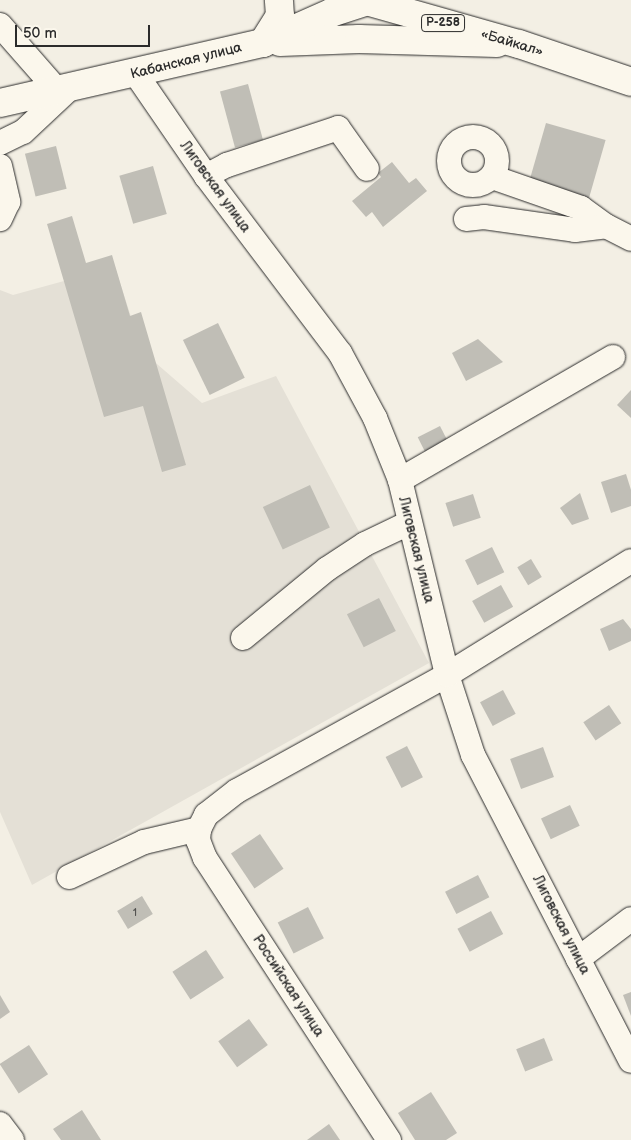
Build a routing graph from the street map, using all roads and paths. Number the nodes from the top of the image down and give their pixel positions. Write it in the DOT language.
graph roads {
  1 [pos="279,0"];
  2 [pos="365,1"];
  3 [pos="0,25"];
  4 [pos="263,43"];
  5 [pos="519,44"];
  6 [pos="136,74"];
  7 [pos="631,82"];
  8 [pos="64,88"];
  9 [pos="0,103"];
  10 [pos="0,143"];
  11 [pos="0,166"];
  12 [pos="367,169"];
  13 [pos="206,176"];
  14 [pos="492,176"];
  15 [pos="0,218"];
  16 [pos="466,220"];
  17 [pos="606,226"];
  18 [pos="631,239"];
  19 [pos="613,358"];
  20 [pos="400,480"];
  21 [pos="409,523"];
  22 [pos="631,561"];
  23 [pos="243,638"];
  24 [pos="447,675"];
  25 [pos="199,829"];
  26 [pos="69,877"];
  27 [pos="631,919"];
  28 [pos="578,959"];
  29 [pos="631,1061"];
  30 [pos="0,1124"];
  31 [pos="12,1140"];
  32 [pos="389,1140"];
  1 -- 4 [label="main road"];
  2 -- 4 [label="main road, Кабанская улица"];
  2 -- 5 [label="main road, «Байкал» / Р-258"];
  3 -- 8 [label="street"];
  4 -- 5 [label="main road"];
  4 -- 6 [label="main road, Кабанская улица"];
  5 -- 7 [label="main road, «Байкал» / Р-258"];
  6 -- 8 [label="main road, Кабанская улица"];
  6 -- 13 [label="street, Лиговская улица"];
  8 -- 9 [label="main road, Кабанская улица"];
  8 -- 10 [label="street"];
  11 -- 15 [label="street"];
  12 -- 13 [label="street"];
  13 -- 20 [label="street, Лиговская улица"];
  14 -- 17 [label="street"];
  16 -- 17 [label="street"];
  17 -- 18 [label="street"];
  19 -- 20 [label="street"];
  20 -- 21 [label="street, Лиговская улица"];
  21 -- 23 [label="street"];
  21 -- 24 [label="street, Лиговская улица"];
  22 -- 24 [label="street"];
  24 -- 25 [label="street"];
  24 -- 28 [label="street, Лиговская улица"];
  25 -- 26 [label="street"];
  25 -- 32 [label="street, Российская улица"];
  27 -- 28 [label="street"];
  28 -- 29 [label="street, Лиговская улица"];
  30 -- 31 [label="street"];
}
